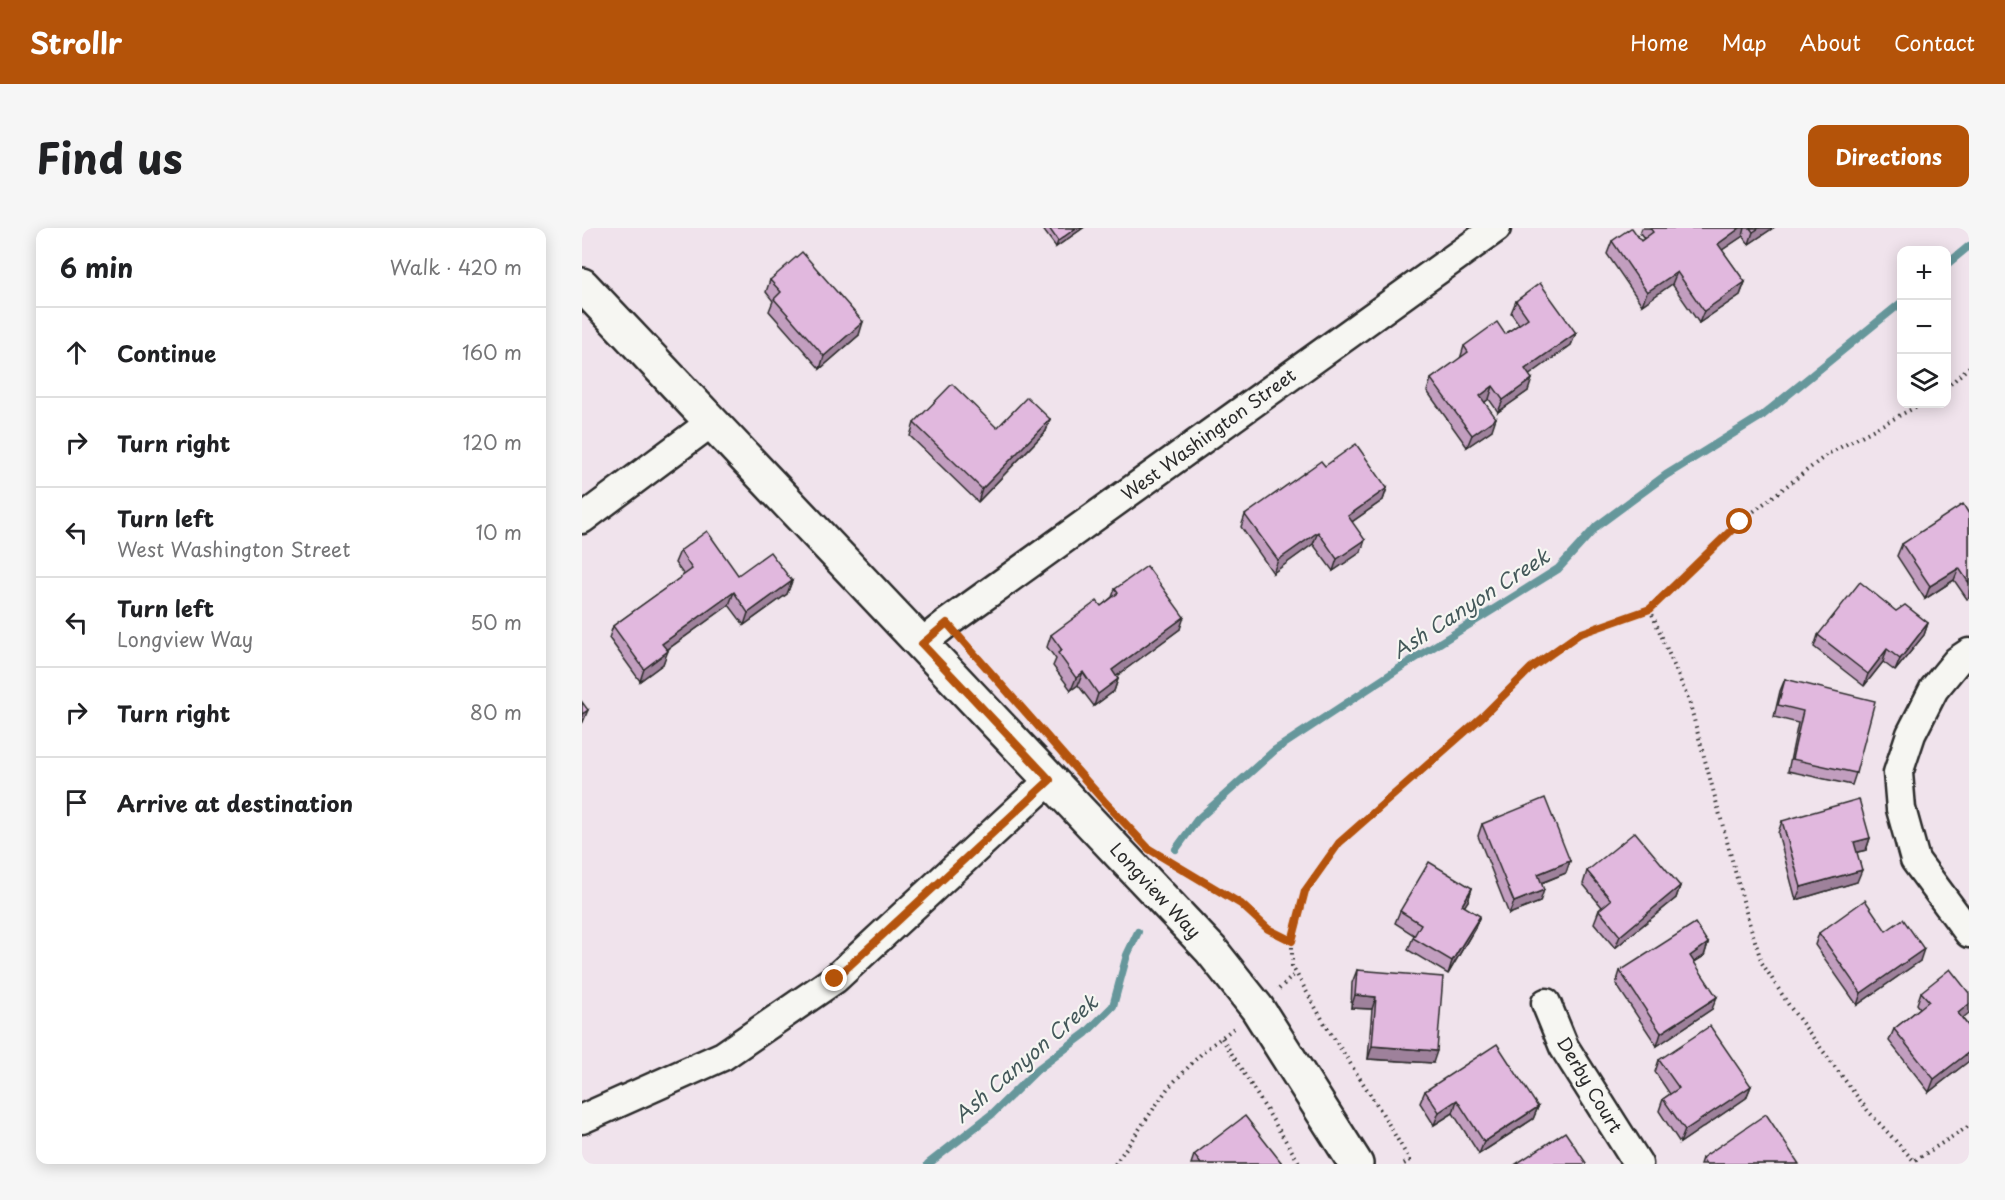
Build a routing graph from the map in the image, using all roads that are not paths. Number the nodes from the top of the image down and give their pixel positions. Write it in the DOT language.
graph roads {
  1 [pos="1496,228"];
  2 [pos="582,285"];
  3 [pos="713,421"];
  4 [pos="582,519"];
  5 [pos="922,644"];
  6 [pos="1969,653"];
  7 [pos="1050,780"];
  8 [pos="1969,933"];
  9 [pos="1545,1003"];
  10 [pos="582,1119"];
  11 [pos="1356,1164"];
  12 [pos="1638,1164"];
  1 -- 5 [label="street, West Washington Street"];
  2 -- 3 [label="street, Longview Way"];
  3 -- 4 [label="street"];
  3 -- 5 [label="street, Longview Way"];
  5 -- 7 [label="street, Longview Way"];
  6 -- 8 [label="street"];
  7 -- 10 [label="street"];
  7 -- 11 [label="street, Longview Way"];
  9 -- 12 [label="street, Derby Court"];
}
